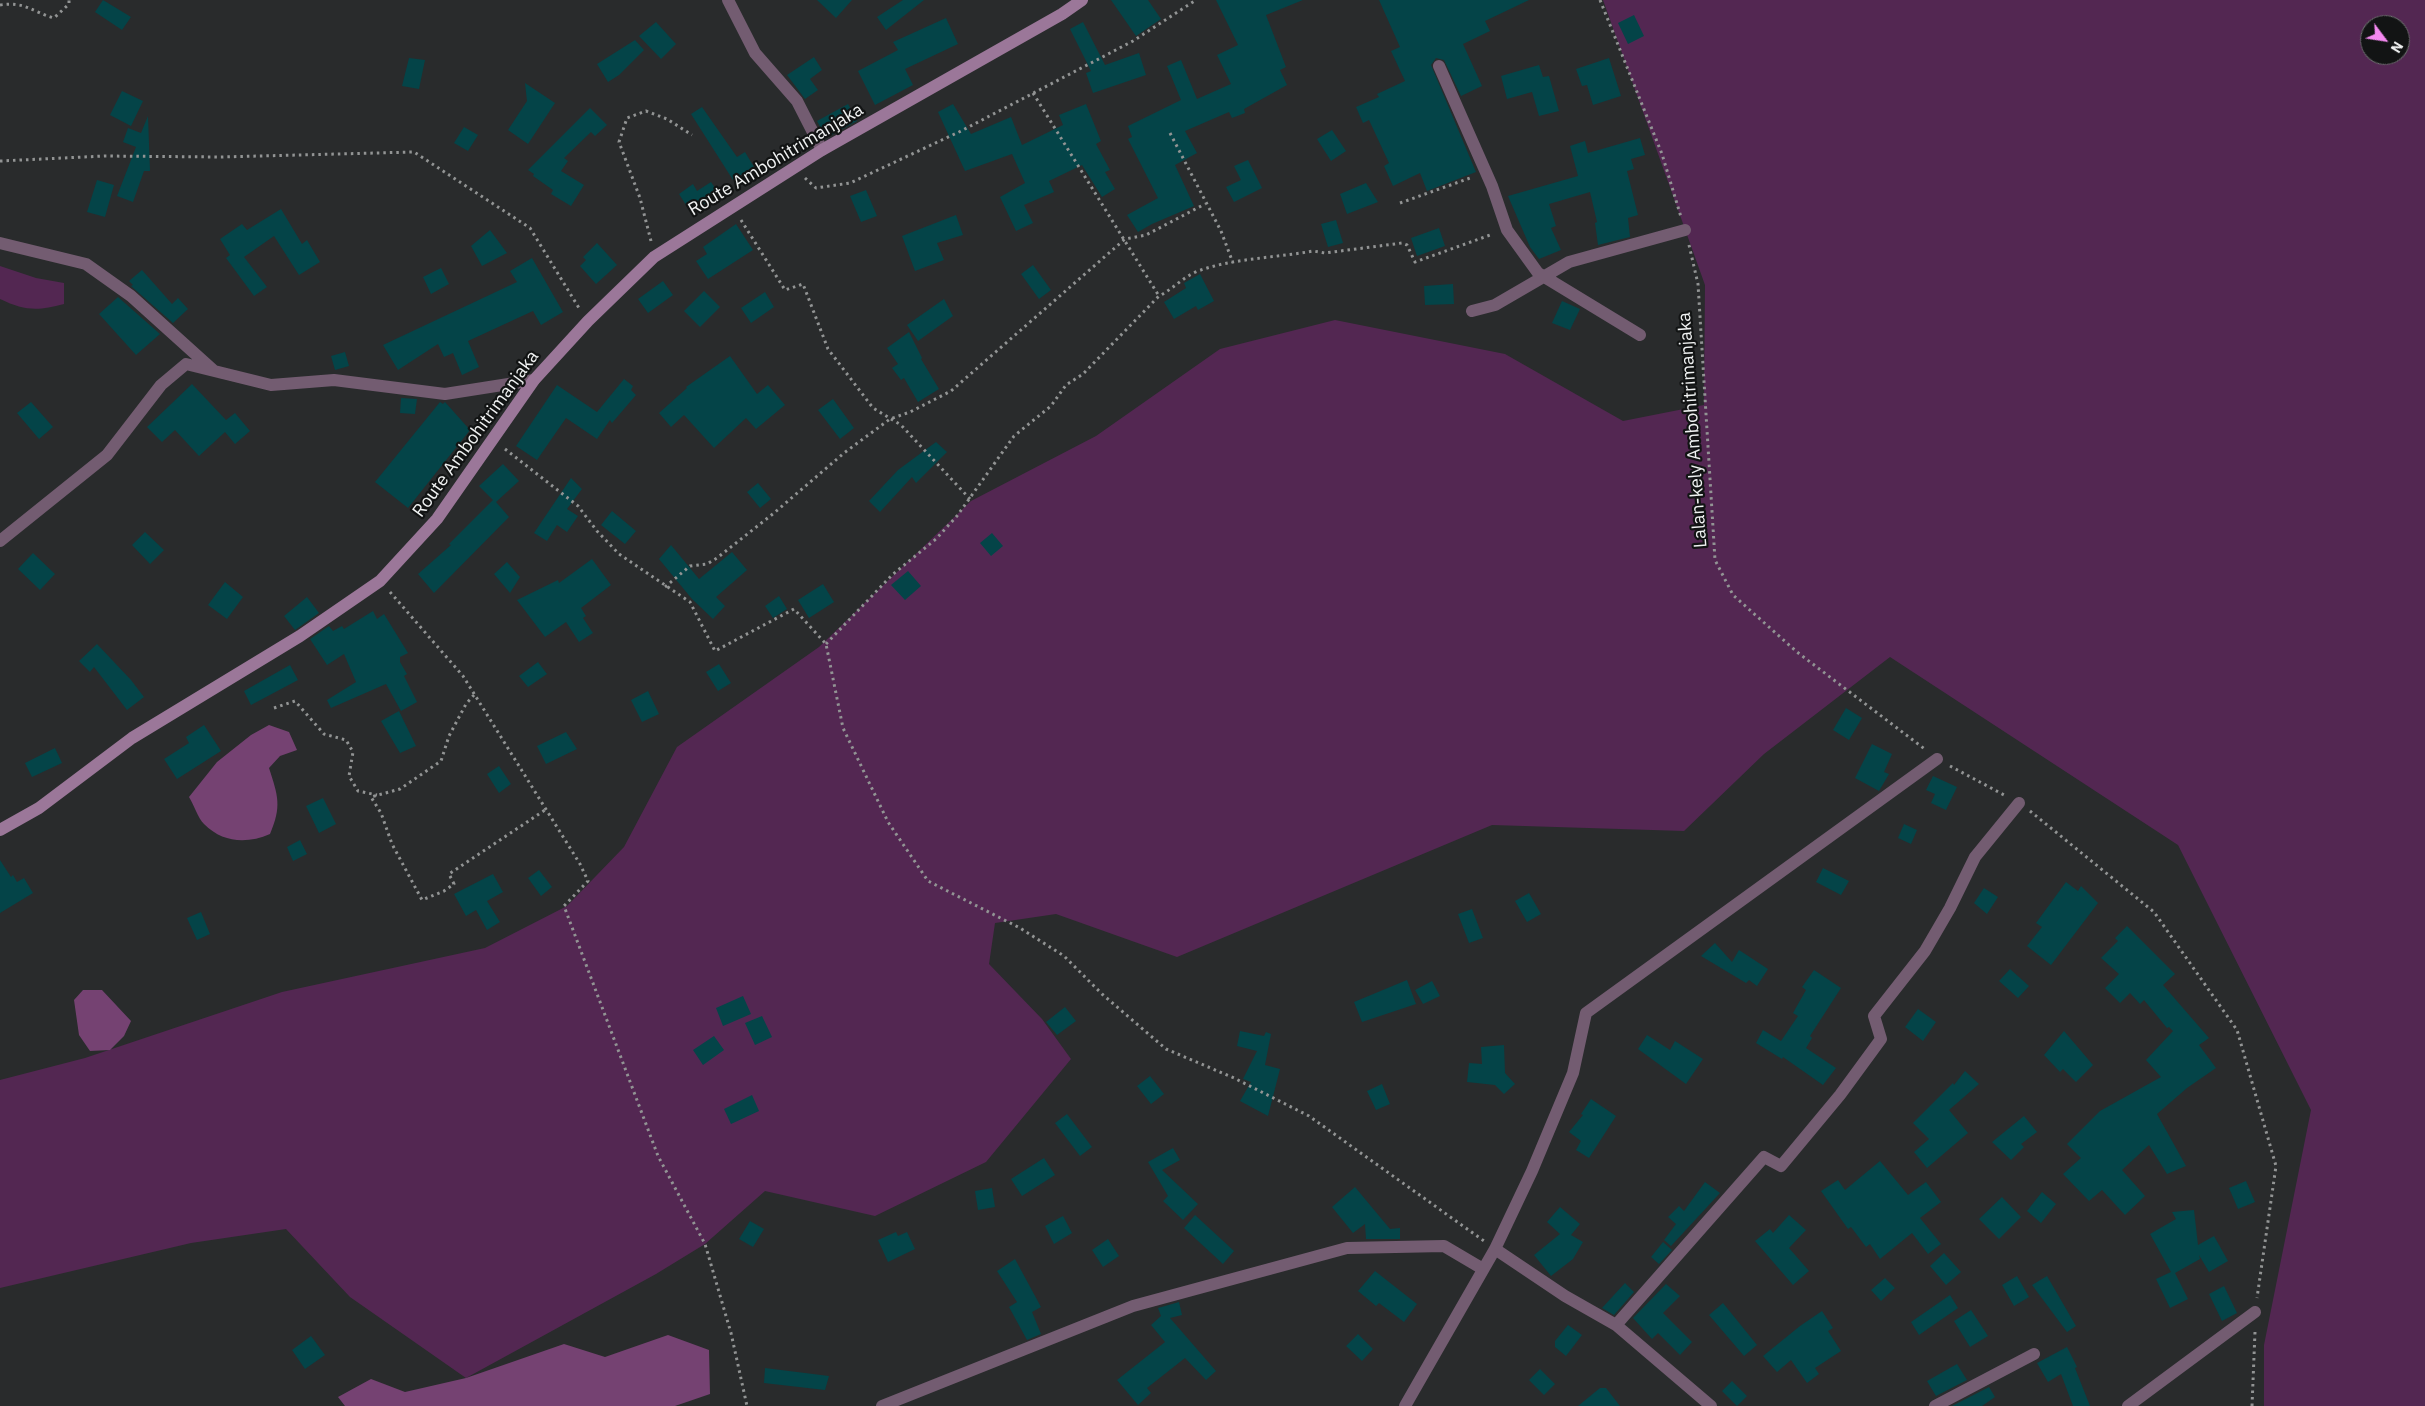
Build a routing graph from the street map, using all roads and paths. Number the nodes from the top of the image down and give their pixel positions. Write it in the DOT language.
graph roads {
  1 [pos="70,0"];
  2 [pos="728,0"];
  3 [pos="1082,0"];
  4 [pos="1196,0"];
  5 [pos="1600,0"];
  6 [pos="0,5"];
  7 [pos="1439,66"];
  8 [pos="1034,93"];
  9 [pos="1170,133"];
  10 [pos="692,135"];
  11 [pos="822,150"];
  12 [pos="0,161"];
  13 [pos="795,167"];
  14 [pos="1485,172"];
  15 [pos="1400,203"];
  16 [pos="1205,204"];
  17 [pos="732,206"];
  18 [pos="1507,230"];
  19 [pos="1685,230"];
  20 [pos="1125,239"];
  21 [pos="0,243"];
  22 [pos="654,256"];
  23 [pos="1233,262"];
  24 [pos="1544,277"];
  25 [pos="1159,296"];
  26 [pos="1472,311"];
  27 [pos="588,321"];
  28 [pos="1640,335"];
  29 [pos="215,372"];
  30 [pos="534,380"];
  31 [pos="890,419"];
  32 [pos="494,440"];
  33 [pos="970,499"];
  34 [pos="0,541"];
  35 [pos="380,581"];
  36 [pos="665,587"];
  37 [pos="826,644"];
  38 [pos="474,695"];
  39 [pos="274,708"];
  40 [pos="1937,759"];
  41 [pos="378,795"];
  42 [pos="2019,803"];
  43 [pos="545,810"];
  44 [pos="0,830"];
  45 [pos="1495,1248"];
  46 [pos="1483,1269"];
  47 [pos="2255,1312"];
  48 [pos="1616,1325"];
  49 [pos="2034,1354"];
  50 [pos="746,1406"];
  51 [pos="882,1406"];
  52 [pos="1405,1406"];
  53 [pos="1712,1406"];
  54 [pos="1935,1406"];
  55 [pos="2128,1406"];
  56 [pos="2252,1406"];
  1 -- 6 [label="path"];
  2 -- 11 [label="street"];
  3 -- 11 [label="street, Route Ambohitrimanjaka"];
  4 -- 8 [label="path"];
  5 -- 19 [label="path, Lalan-kely Ambohitrimanjaka"];
  7 -- 14 [label="street"];
  8 -- 13 [label="path"];
  8 -- 20 [label="path"];
  9 -- 16 [label="path"];
  10 -- 22 [label="path"];
  11 -- 13 [label="street, Route Ambohitrimanjaka"];
  12 -- 27 [label="path"];
  13 -- 17 [label="street, Route Ambohitrimanjaka"];
  14 -- 15 [label="path"];
  14 -- 18 [label="street"];
  16 -- 20 [label="path"];
  16 -- 23 [label="path"];
  17 -- 22 [label="street, Route Ambohitrimanjaka"];
  17 -- 31 [label="path"];
  18 -- 23 [label="path"];
  18 -- 24 [label="street"];
  19 -- 24 [label="street"];
  19 -- 40 [label="path, Lalan-kely Ambohitrimanjaka"];
  20 -- 25 [label="path"];
  20 -- 31 [label="path"];
  21 -- 29 [label="street"];
  22 -- 27 [label="street, Route Ambohitrimanjaka"];
  23 -- 25 [label="path"];
  24 -- 26 [label="street"];
  24 -- 28 [label="street"];
  25 -- 33 [label="path"];
  27 -- 30 [label="street, Route Ambohitrimanjaka"];
  29 -- 30 [label="street"];
  29 -- 34 [label="street"];
  30 -- 32 [label="street, Route Ambohitrimanjaka"];
  31 -- 33 [label="path"];
  31 -- 36 [label="path"];
  32 -- 35 [label="street, Route Ambohitrimanjaka"];
  32 -- 36 [label="path"];
  33 -- 37 [label="path"];
  35 -- 38 [label="path"];
  35 -- 44 [label="street, Route Ambohitrimanjaka"];
  36 -- 37 [label="path"];
  37 -- 45 [label="path"];
  38 -- 41 [label="path"];
  38 -- 43 [label="path"];
  39 -- 41 [label="path"];
  40 -- 42 [label="path, Lalan-kely Ambohitrimanjaka"];
  40 -- 45 [label="street"];
  41 -- 43 [label="path"];
  42 -- 47 [label="path, Lalan-kely Ambohitrimanjaka"];
  42 -- 48 [label="street"];
  43 -- 50 [label="path"];
  45 -- 46 [label="street"];
  45 -- 48 [label="street"];
  46 -- 51 [label="street"];
  46 -- 52 [label="street"];
  47 -- 55 [label="street"];
  47 -- 56 [label="path, Lalan-kely Ambohitrimanjaka"];
  48 -- 53 [label="street"];
  49 -- 54 [label="street"];
}
